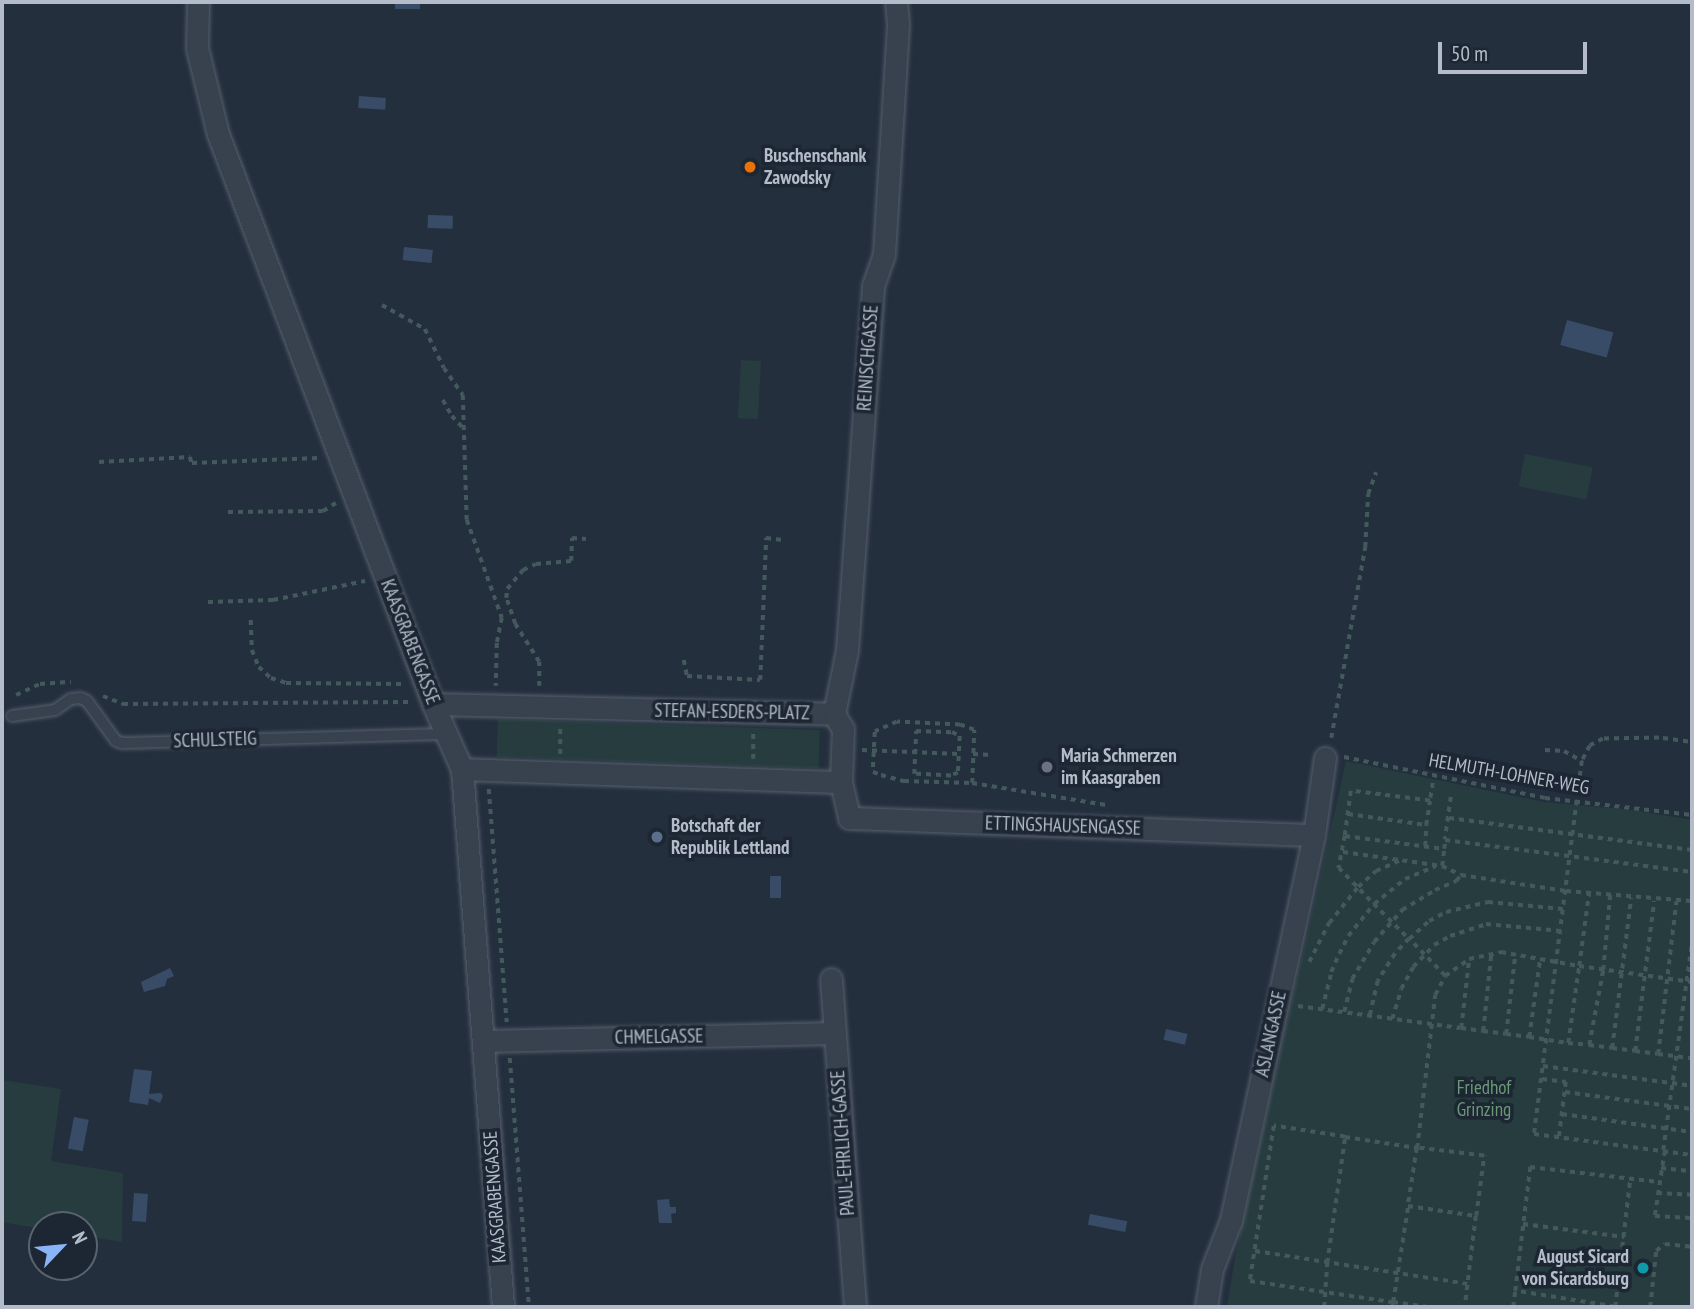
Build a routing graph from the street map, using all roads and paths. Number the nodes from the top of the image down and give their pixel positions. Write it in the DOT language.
graph roads {
  1 [pos="198,2"];
  2 [pos="896,2"];
  3 [pos="382,305"];
  4 [pos="443,400"];
  5 [pos="465,430"];
  6 [pos="340,457"];
  7 [pos="99,462"];
  8 [pos="1376,472"];
  9 [pos="353,492"];
  10 [pos="228,512"];
  11 [pos="586,539"];
  12 [pos="783,540"];
  13 [pos="385,576"];
  14 [pos="208,601"];
  15 [pos="251,620"];
  16 [pos="684,660"];
  17 [pos="74,683"];
  18 [pos="425,684"];
  19 [pos="96,692"];
  20 [pos="539,692"];
  21 [pos="16,695"];
  22 [pos="410,702"];
  23 [pos="433,704"];
  24 [pos="497,706"];
  25 [pos="561,707"];
  26 [pos="754,712"];
  27 [pos="834,714"];
  28 [pos="12,716"];
  29 [pos="445,734"];
  30 [pos="1688,742"];
  31 [pos="842,750"];
  32 [pos="1545,750"];
  33 [pos="874,751"];
  34 [pos="1327,752"];
  35 [pos="914,753"];
  36 [pos="961,754"];
  37 [pos="973,754"];
  38 [pos="992,755"];
  39 [pos="1582,761"];
  40 [pos="462,769"];
  41 [pos="560,772"];
  42 [pos="753,778"];
  43 [pos="841,782"];
  44 [pos="972,783"];
  45 [pos="1433,783"];
  46 [pos="1106,797"];
  47 [pos="1451,797"];
  48 [pos="1430,801"];
  49 [pos="1577,801"];
  50 [pos="1106,805"];
  51 [pos="1105,811"];
  52 [pos="1349,814"];
  53 [pos="1692,816"];
  54 [pos="1448,818"];
  55 [pos="1426,825"];
  56 [pos="1573,832"];
  57 [pos="1314,835"];
  58 [pos="1345,836"];
  59 [pos="1445,841"];
  60 [pos="1425,846"];
  61 [pos="1444,849"];
  62 [pos="1692,850"];
  63 [pos="1343,852"];
  64 [pos="1570,855"];
  65 [pos="1401,860"];
  66 [pos="1439,866"];
  67 [pos="1692,872"];
  68 [pos="1461,875"];
  69 [pos="1357,887"];
  70 [pos="1566,891"];
  71 [pos="1589,892"];
  72 [pos="1610,894"];
  73 [pos="1631,898"];
  74 [pos="1654,901"];
  75 [pos="1676,901"];
  76 [pos="1692,901"];
  77 [pos="1374,904"];
  78 [pos="1563,909"];
  79 [pos="1392,921"];
  80 [pos="1561,931"];
  81 [pos="1409,939"];
  82 [pos="1692,941"];
  83 [pos="1691,952"];
  84 [pos="1491,954"];
  85 [pos="1424,955"];
  86 [pos="1515,955"];
  87 [pos="1469,959"];
  88 [pos="1540,959"];
  89 [pos="1557,962"];
  90 [pos="1579,966"];
  91 [pos="1603,970"];
  92 [pos="1305,972"];
  93 [pos="1623,973"];
  94 [pos="1445,976"];
  95 [pos="1643,976"];
  96 [pos="831,979"];
  97 [pos="1665,981"];
  98 [pos="1686,982"];
  99 [pos="1692,982"];
  100 [pos="1300,995"];
  101 [pos="1322,1009"];
  102 [pos="1344,1012"];
  103 [pos="1370,1016"];
  104 [pos="1392,1019"];
  105 [pos="1433,1025"];
  106 [pos="1461,1028"];
  107 [pos="1483,1031"];
  108 [pos="835,1033"];
  109 [pos="1506,1034"];
  110 [pos="1529,1037"];
  111 [pos="1546,1040"];
  112 [pos="484,1041"];
  113 [pos="1568,1043"];
  114 [pos="1589,1045"];
  115 [pos="1612,1048"];
  116 [pos="1635,1051"];
  117 [pos="1658,1054"];
  118 [pos="1675,1057"];
  119 [pos="1692,1058"];
  120 [pos="1543,1066"];
  121 [pos="1542,1079"];
  122 [pos="1672,1083"];
  123 [pos="1692,1086"];
  124 [pos="1565,1092"];
  125 [pos="1668,1106"];
  126 [pos="1692,1109"];
  127 [pos="1562,1114"];
  128 [pos="1665,1128"];
  129 [pos="1692,1132"];
  130 [pos="1345,1136"];
  131 [pos="1559,1138"];
  132 [pos="1417,1148"];
  133 [pos="1664,1151"];
  134 [pos="1692,1155"];
  135 [pos="1661,1168"];
  136 [pos="1692,1171"];
  137 [pos="1630,1179"];
  138 [pos="1658,1182"];
  139 [pos="1657,1193"];
  140 [pos="1692,1195"];
  141 [pos="1408,1206"];
  142 [pos="1476,1216"];
  143 [pos="1692,1219"];
  144 [pos="1523,1224"];
  145 [pos="1624,1237"];
  146 [pos="1692,1247"];
  147 [pos="1255,1251"];
  148 [pos="1326,1263"];
  149 [pos="1399,1273"];
  150 [pos="1467,1284"];
  151 [pos="1327,1291"];
  152 [pos="1515,1292"];
  153 [pos="1393,1305"];
  154 [pos="503,1307"];
  155 [pos="855,1307"];
  156 [pos="1206,1307"];
  157 [pos="1324,1307"];
  158 [pos="1429,1307"];
  159 [pos="1465,1307"];
  160 [pos="1513,1307"];
  161 [pos="1616,1307"];
  162 [pos="1650,1307"];
  1 -- 6 [label="street, KAASGRABENGASSE"];
  2 -- 27 [label="street, REINISCHGASSE"];
  3 -- 5 [label="path"];
  4 -- 5 [label="path"];
  5 -- 24 [label="path"];
  6 -- 7 [label="path"];
  6 -- 9 [label="street, KAASGRABENGASSE"];
  8 -- 34 [label="path"];
  9 -- 10 [label="path"];
  9 -- 13 [label="street, KAASGRABENGASSE"];
  11 -- 20 [label="path"];
  12 -- 16 [label="path"];
  13 -- 14 [label="path"];
  13 -- 18 [label="street, KAASGRABENGASSE"];
  15 -- 18 [label="path"];
  17 -- 21 [label="path"];
  18 -- 23 [label="street, KAASGRABENGASSE"];
  19 -- 22 [label="path"];
  23 -- 24 [label="street, STEFAN-ESDERS-PLATZ"];
  23 -- 29 [label="street, KAASGRABENGASSE"];
  24 -- 25 [label="street, STEFAN-ESDERS-PLATZ"];
  25 -- 26 [label="street, STEFAN-ESDERS-PLATZ"];
  25 -- 41 [label="path"];
  26 -- 27 [label="street, STEFAN-ESDERS-PLATZ"];
  26 -- 42 [label="path"];
  27 -- 31 [label="street, STEFAN-ESDERS-PLATZ"];
  28 -- 29 [label="lane, SCHULSTEIG"];
  29 -- 40 [label="street, KAASGRABENGASSE"];
  30 -- 39 [label="path"];
  31 -- 33 [label="path"];
  31 -- 43 [label="street, STEFAN-ESDERS-PLATZ"];
  32 -- 39 [label="path"];
  33 -- 35 [label="path"];
  33 -- 37 [label="path"];
  33 -- 44 [label="path"];
  34 -- 49 [label="path, HELMUTH-LOHNER-WEG"];
  34 -- 57 [label="street, ASLANGASSE"];
  35 -- 36 [label="path"];
  35 -- 36 [label="path"];
  35 -- 36 [label="path"];
  37 -- 38 [label="path"];
  37 -- 44 [label="path"];
  39 -- 49 [label="path"];
  40 -- 41 [label="street"];
  40 -- 112 [label="street, KAASGRABENGASSE"];
  41 -- 42 [label="street"];
  42 -- 43 [label="street"];
  43 -- 57 [label="street, ETTINGSHAUSENGASSE"];
  44 -- 50 [label="path"];
  45 -- 48 [label="path"];
  46 -- 50 [label="path"];
  47 -- 54 [label="path"];
  48 -- 52 [label="path"];
  48 -- 55 [label="path"];
  49 -- 53 [label="path, HELMUTH-LOHNER-WEG"];
  49 -- 56 [label="path"];
  50 -- 51 [label="path"];
  52 -- 55 [label="path"];
  52 -- 58 [label="path"];
  54 -- 56 [label="path"];
  54 -- 59 [label="path"];
  55 -- 60 [label="path"];
  56 -- 62 [label="path"];
  56 -- 64 [label="path"];
  57 -- 156 [label="street, ASLANGASSE"];
  58 -- 60 [label="path"];
  58 -- 63 [label="path"];
  59 -- 61 [label="path"];
  59 -- 64 [label="path"];
  60 -- 61 [label="path"];
  61 -- 66 [label="path"];
  63 -- 65 [label="path"];
  63 -- 69 [label="path"];
  64 -- 67 [label="path"];
  64 -- 70 [label="path"];
  65 -- 66 [label="path"];
  65 -- 69 [label="path"];
  66 -- 68 [label="path"];
  66 -- 77 [label="path"];
  68 -- 70 [label="path"];
  68 -- 79 [label="path"];
  69 -- 77 [label="path"];
  69 -- 92 [label="path"];
  70 -- 71 [label="path"];
  70 -- 78 [label="path"];
  71 -- 72 [label="path"];
  71 -- 90 [label="path"];
  72 -- 73 [label="path"];
  72 -- 91 [label="path"];
  73 -- 74 [label="path"];
  73 -- 93 [label="path"];
  74 -- 75 [label="path"];
  74 -- 95 [label="path"];
  75 -- 76 [label="path"];
  75 -- 97 [label="path"];
  77 -- 79 [label="path"];
  77 -- 101 [label="path"];
  78 -- 80 [label="path"];
  78 -- 81 [label="path"];
  79 -- 81 [label="path"];
  79 -- 102 [label="path"];
  80 -- 85 [label="path"];
  80 -- 89 [label="path"];
  81 -- 85 [label="path"];
  81 -- 103 [label="path"];
  82 -- 83 [label="path"];
  83 -- 98 [label="path"];
  84 -- 86 [label="path"];
  84 -- 87 [label="path"];
  84 -- 107 [label="path"];
  85 -- 94 [label="path"];
  85 -- 104 [label="path"];
  86 -- 88 [label="path"];
  86 -- 109 [label="path"];
  87 -- 94 [label="path"];
  87 -- 106 [label="path"];
  88 -- 89 [label="path"];
  88 -- 110 [label="path"];
  89 -- 90 [label="path"];
  89 -- 111 [label="path"];
  90 -- 91 [label="path"];
  90 -- 113 [label="path"];
  91 -- 93 [label="path"];
  91 -- 114 [label="path"];
  93 -- 95 [label="path"];
  93 -- 115 [label="path"];
  94 -- 105 [label="path"];
  95 -- 97 [label="path"];
  95 -- 116 [label="path"];
  96 -- 108 [label="street, PAUL-EHRLICH-GASSE"];
  97 -- 98 [label="path"];
  97 -- 117 [label="path"];
  98 -- 99 [label="path"];
  98 -- 118 [label="path"];
  100 -- 101 [label="path"];
  101 -- 102 [label="path"];
  102 -- 103 [label="path"];
  103 -- 104 [label="path"];
  104 -- 105 [label="path"];
  105 -- 106 [label="path"];
  105 -- 132 [label="path"];
  106 -- 107 [label="path"];
  107 -- 109 [label="path"];
  108 -- 112 [label="street, CHMELGASSE"];
  108 -- 155 [label="street, PAUL-EHRLICH-GASSE"];
  109 -- 110 [label="path"];
  110 -- 111 [label="path"];
  111 -- 113 [label="path"];
  111 -- 120 [label="path"];
  112 -- 154 [label="street, KAASGRABENGASSE"];
  113 -- 114 [label="path"];
  114 -- 115 [label="path"];
  115 -- 116 [label="path"];
  116 -- 117 [label="path"];
  117 -- 118 [label="path"];
  118 -- 119 [label="path"];
  118 -- 122 [label="path"];
  120 -- 121 [label="path"];
  120 -- 122 [label="path"];
  121 -- 124 [label="path"];
  121 -- 131 [label="path"];
  122 -- 123 [label="path"];
  122 -- 125 [label="path"];
  124 -- 125 [label="path"];
  124 -- 127 [label="path"];
  125 -- 126 [label="path"];
  125 -- 128 [label="path"];
  127 -- 128 [label="path"];
  127 -- 131 [label="path"];
  128 -- 129 [label="path"];
  128 -- 133 [label="path"];
  130 -- 132 [label="path"];
  130 -- 147 [label="path"];
  130 -- 148 [label="path"];
  131 -- 133 [label="path"];
  132 -- 141 [label="path"];
  132 -- 142 [label="path"];
  133 -- 134 [label="path"];
  133 -- 135 [label="path"];
  135 -- 136 [label="path"];
  135 -- 138 [label="path"];
  137 -- 138 [label="path"];
  137 -- 144 [label="path"];
  137 -- 145 [label="path"];
  138 -- 139 [label="path"];
  139 -- 140 [label="path"];
  139 -- 143 [label="path"];
  141 -- 142 [label="path"];
  141 -- 149 [label="path"];
  142 -- 150 [label="path"];
  144 -- 145 [label="path"];
  144 -- 152 [label="path"];
  145 -- 161 [label="path"];
  146 -- 162 [label="path"];
  147 -- 148 [label="path"];
  147 -- 151 [label="path"];
  148 -- 149 [label="path"];
  148 -- 151 [label="path"];
  149 -- 150 [label="path"];
  149 -- 153 [label="path"];
  150 -- 159 [label="path"];
  151 -- 153 [label="path"];
  151 -- 157 [label="path"];
  152 -- 160 [label="path"];
  152 -- 161 [label="path"];
  153 -- 158 [label="path"];
}
